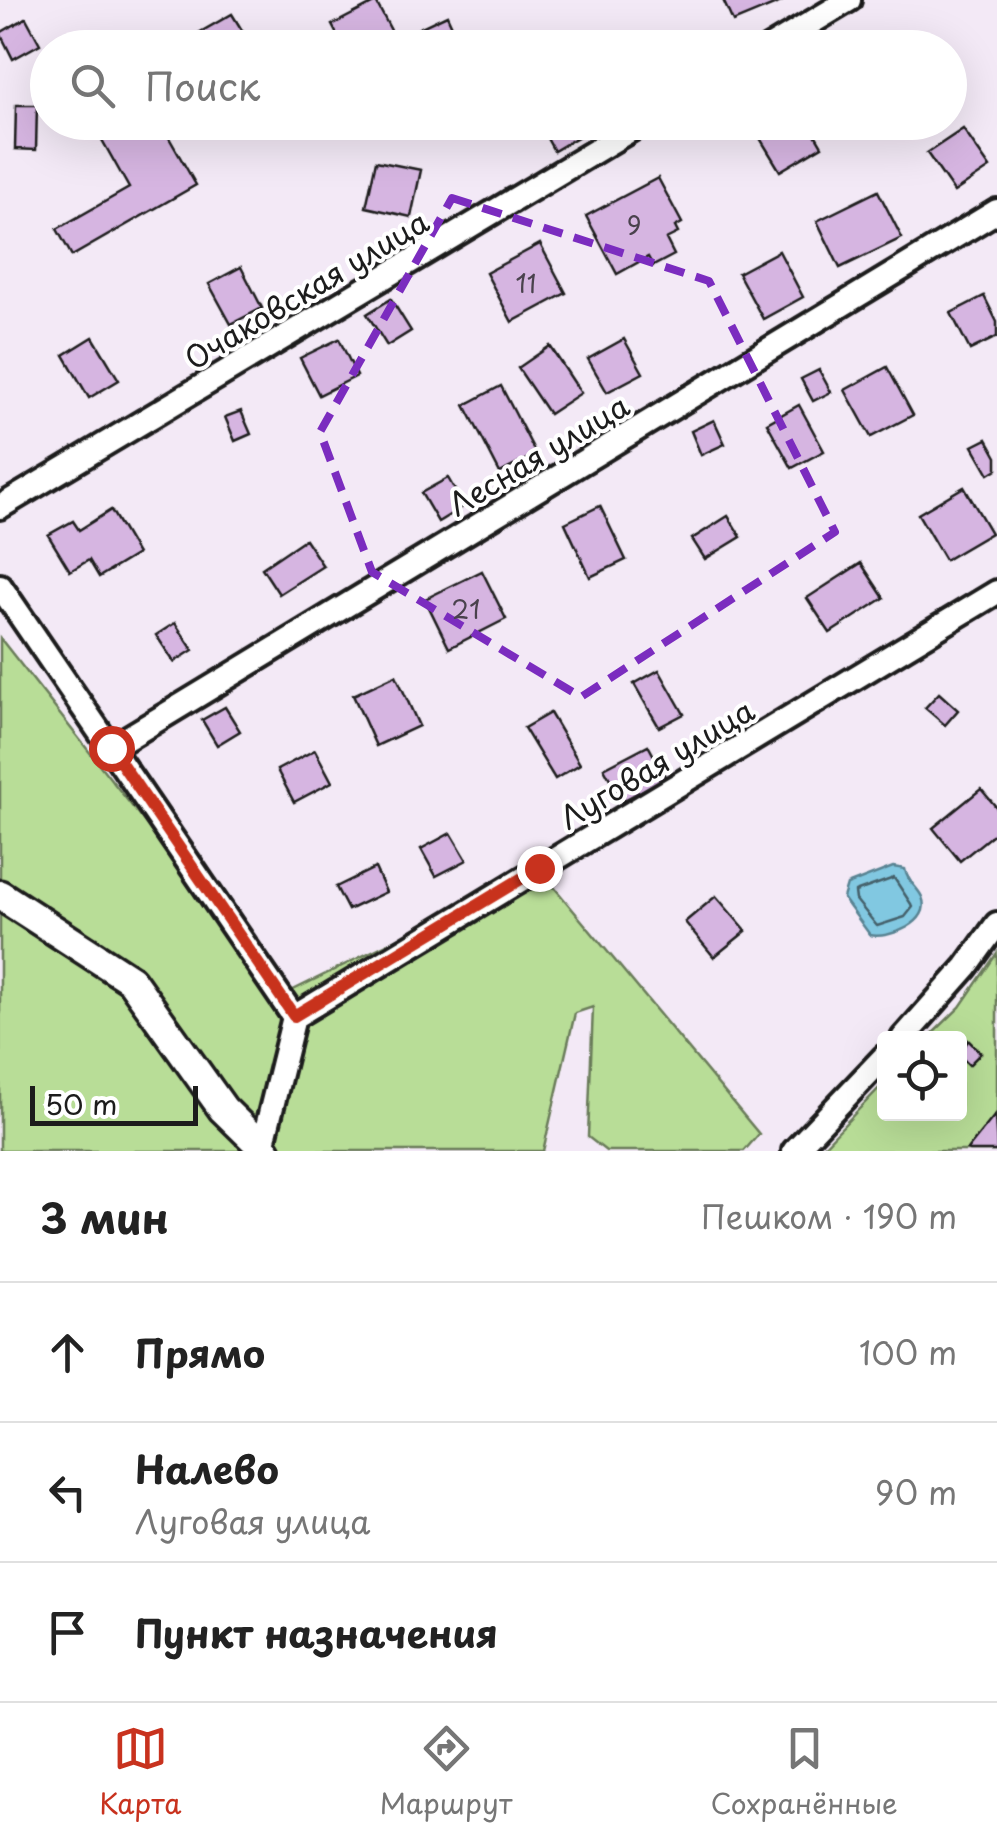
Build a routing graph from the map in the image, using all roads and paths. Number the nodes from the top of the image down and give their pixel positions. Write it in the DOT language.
graph roads {
  1 [pos="849,0"];
  2 [pos="799,30"];
  3 [pos="614,140"];
  4 [pos="997,211"];
  5 [pos="0,507"];
  6 [pos="0,586"];
  7 [pos="997,592"];
  8 [pos="111,748"];
  9 [pos="0,896"];
  10 [pos="997,924"];
  11 [pos="294,1016"];
  12 [pos="909,1031"];
  13 [pos="877,1065"];
  14 [pos="264,1149"];
  15 [pos="794,1151"];
  1 -- 2 [label="street"];
  3 -- 5 [label="street, Очаковская улица"];
  4 -- 8 [label="street, Лесная улица"];
  6 -- 8 [label="street"];
  7 -- 11 [label="street, Луговая улица"];
  8 -- 11 [label="street"];
  9 -- 14 [label="main road"];
  10 -- 12 [label="street"];
  11 -- 14 [label="street"];
  13 -- 15 [label="street"];
}
